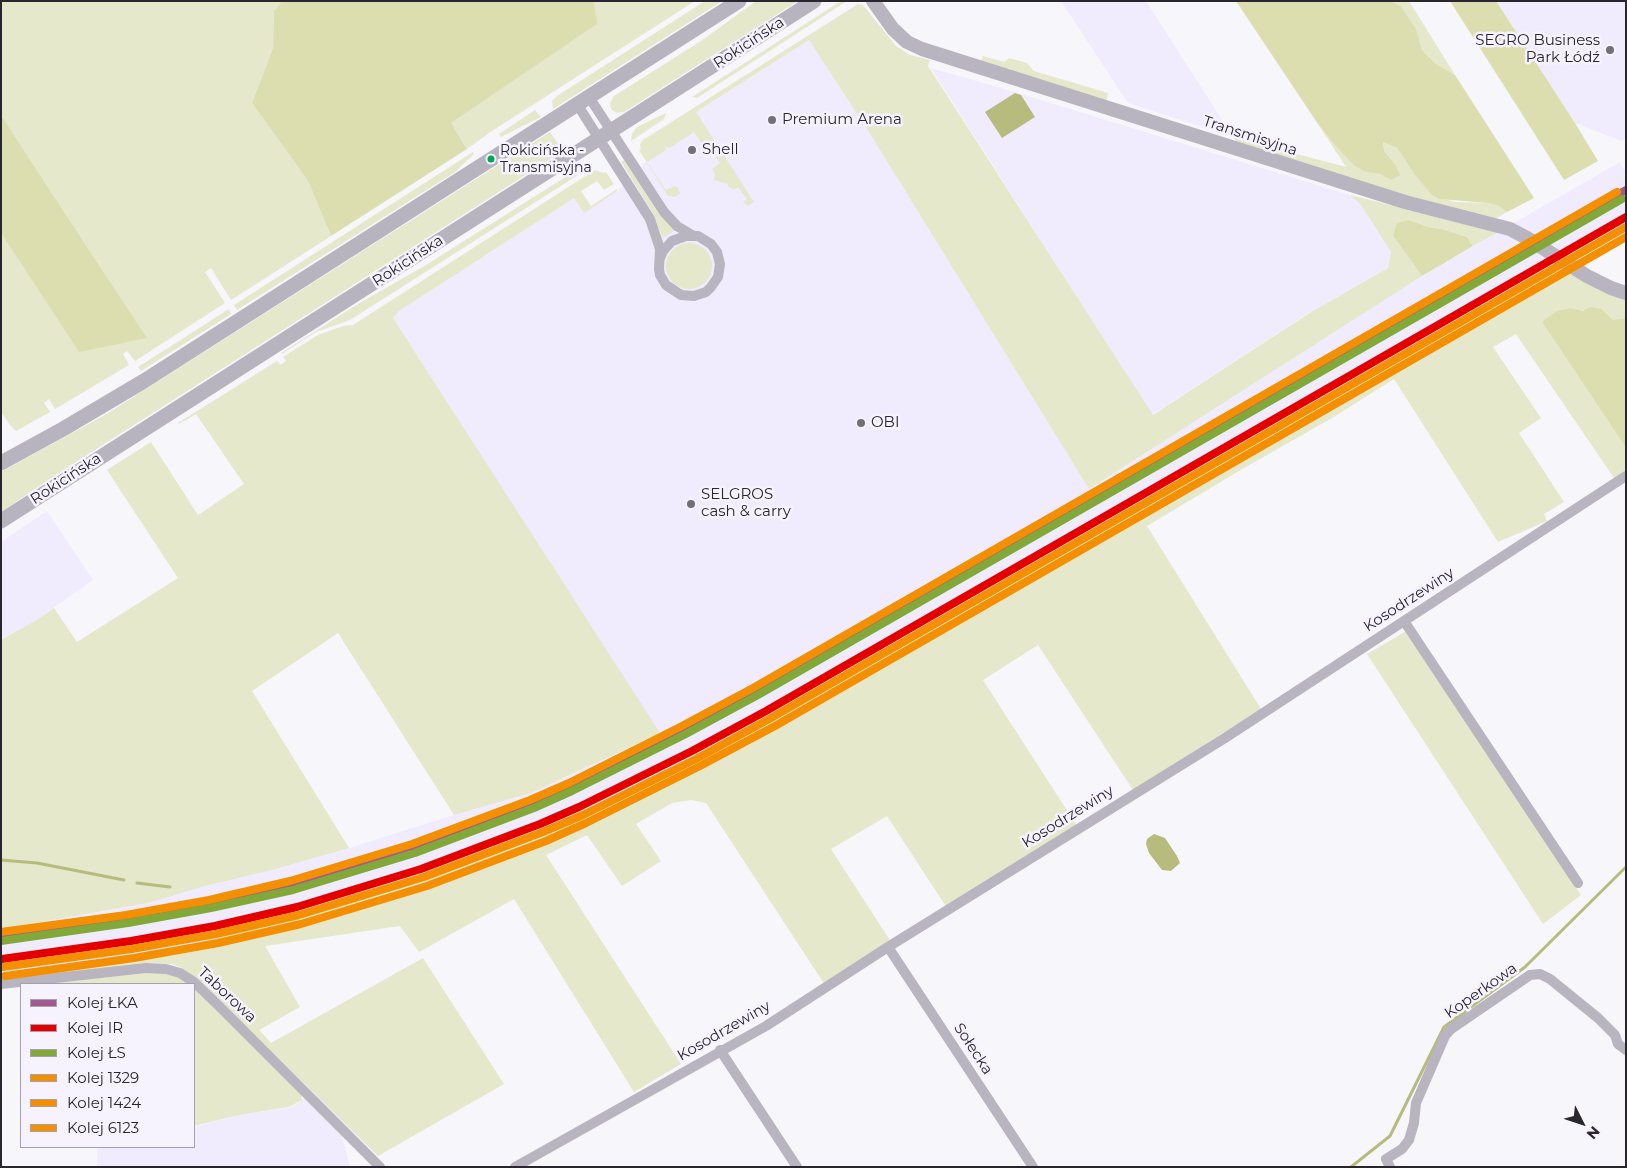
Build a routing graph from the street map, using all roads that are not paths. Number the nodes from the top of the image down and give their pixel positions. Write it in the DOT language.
graph roads {
  1 [pos="739,1"];
  2 [pos="814,1"];
  3 [pos="873,1"];
  4 [pos="583,101"];
  5 [pos="605,135"];
  6 [pos="693,236"];
  7 [pos="660,258"];
  8 [pos="1626,293"];
  9 [pos="1,463"];
  10 [pos="1626,476"];
  11 [pos="1,521"];
  12 [pos="1404,621"];
  13 [pos="1578,883"];
  14 [pos="888,948"];
  15 [pos="1,984"];
  16 [pos="720,1050"];
  17 [pos="1626,1050"];
  18 [pos="380,1167"];
  19 [pos="515,1167"];
  20 [pos="797,1167"];
  21 [pos="1033,1167"];
  22 [pos="1390,1167"];
  1 -- 4 [label="main road"];
  2 -- 5 [label="main road, Rokicińska"];
  3 -- 8 [label="street, Transmisyjna"];
  4 -- 5 [label="street"];
  4 -- 5 [label="street"];
  4 -- 9 [label="main road"];
  5 -- 6 [label="street"];
  5 -- 7 [label="street"];
  5 -- 11 [label="main road, Rokicińska"];
  6 -- 7 [label="street"];
  6 -- 7 [label="street"];
  10 -- 12 [label="street, Kosodrzewiny"];
  12 -- 13 [label="street"];
  12 -- 14 [label="street, Kosodrzewiny"];
  14 -- 16 [label="street, Kosodrzewiny"];
  14 -- 21 [label="street, Sołecka"];
  15 -- 18 [label="street, Taborowa"];
  16 -- 19 [label="street, Kosodrzewiny"];
  16 -- 20 [label="street"];
  17 -- 22 [label="street, Koperkowa"];
}
